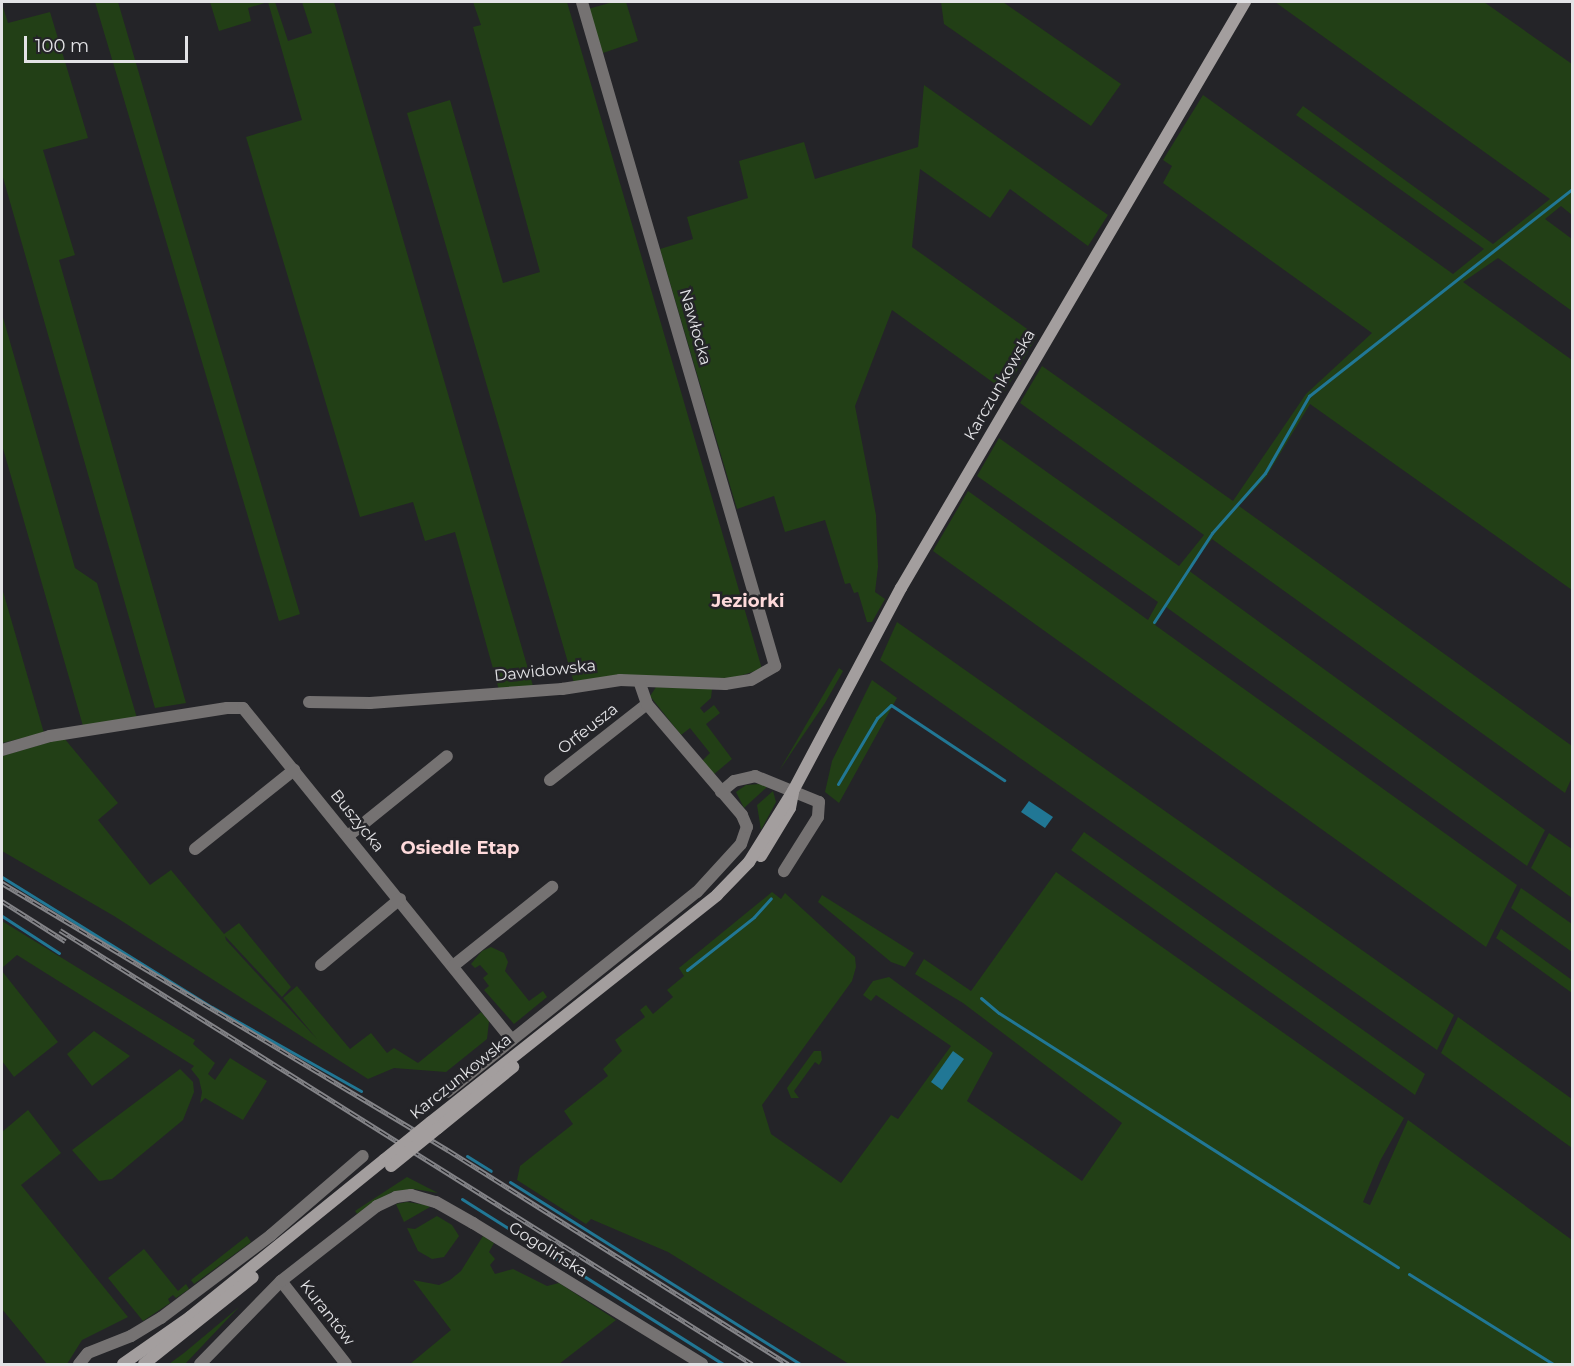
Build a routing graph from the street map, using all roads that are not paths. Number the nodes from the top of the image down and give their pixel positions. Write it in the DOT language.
graph roads {
  1 [pos="582,2"];
  2 [pos="1245,2"];
  3 [pos="776,661"];
  4 [pos="639,681"];
  5 [pos="309,702"];
  6 [pos="647,704"];
  7 [pos="2,750"];
  8 [pos="447,756"];
  9 [pos="294,770"];
  10 [pos="550,780"];
  11 [pos="794,791"];
  12 [pos="722,792"];
  13 [pos="348,836"];
  14 [pos="195,849"];
  15 [pos="784,871"];
  16 [pos="552,887"];
  17 [pos="400,899"];
  18 [pos="321,964"];
  19 [pos="453,966"];
  20 [pos="512,1040"];
  21 [pos="447,1092"];
  22 [pos="363,1156"];
  23 [pos="388,1163"];
  24 [pos="282,1281"];
  25 [pos="79,1365"];
  26 [pos="123,1365"];
  27 [pos="144,1365"];
  28 [pos="200,1365"];
  29 [pos="346,1365"];
  30 [pos="702,1365"];
  1 -- 3 [label="street, Nawłocka"];
  2 -- 11 [label="street, Karczunkowska"];
  3 -- 4 [label="street, Dawidowska"];
  4 -- 5 [label="street, Dawidowska"];
  4 -- 6 [label="street"];
  6 -- 10 [label="street, Orfeusza"];
  6 -- 12 [label="street"];
  7 -- 9 [label="street, Buszycka"];
  8 -- 13 [label="street"];
  9 -- 13 [label="street, Buszycka"];
  9 -- 14 [label="street"];
  11 -- 12 [label="street"];
  11 -- 15 [label="street"];
  11 -- 23 [label="street, Karczunkowska, bridge"];
  12 -- 20 [label="street, Karczunkowska"];
  13 -- 17 [label="street, Buszycka"];
  16 -- 19 [label="street"];
  17 -- 18 [label="street"];
  17 -- 19 [label="street, Buszycka"];
  19 -- 20 [label="street, Buszycka"];
  20 -- 21 [label="street, Karczunkowska"];
  22 -- 25 [label="street"];
  23 -- 26 [label="street, Karczunkowska"];
  23 -- 27 [label="street, Karczunkowska"];
  24 -- 28 [label="street"];
  24 -- 29 [label="street, Kurantów"];
  24 -- 30 [label="street, Gogolińska"];
}
